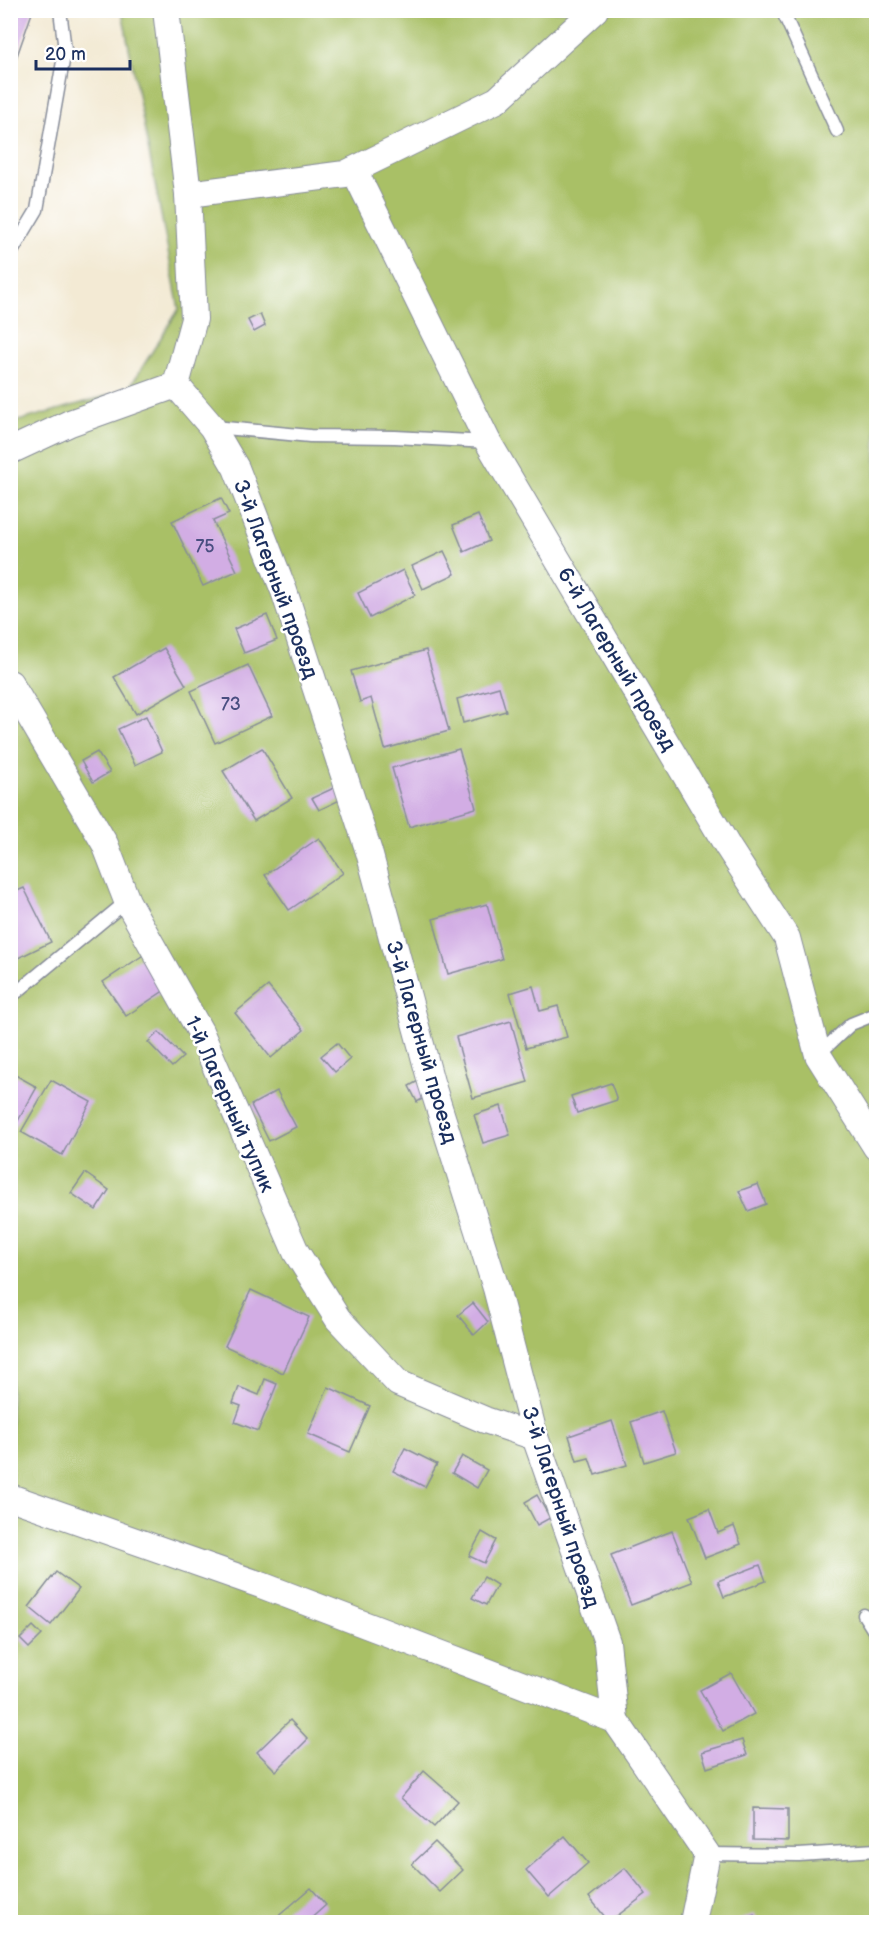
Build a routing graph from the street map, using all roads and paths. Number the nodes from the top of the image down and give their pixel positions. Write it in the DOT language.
graph roads {
  1 [pos="60,10"];
  2 [pos="166,10"];
  3 [pos="595,10"];
  4 [pos="782,10"];
  5 [pos="837,131"];
  6 [pos="354,170"];
  7 [pos="189,194"];
  8 [pos="10,255"];
  9 [pos="176,385"];
  10 [pos="212,427"];
  11 [pos="488,442"];
  12 [pos="10,451"];
  13 [pos="10,683"];
  14 [pos="127,901"];
  15 [pos="10,993"];
  16 [pos="876,1014"];
  17 [pos="818,1054"];
  18 [pos="876,1147"];
  19 [pos="535,1437"];
  20 [pos="10,1497"];
  21 [pos="864,1615"];
  22 [pos="876,1634"];
  23 [pos="615,1720"];
  24 [pos="876,1850"];
  25 [pos="707,1854"];
  26 [pos="693,1923"];
  1 -- 8 [label="lane"];
  2 -- 7 [label="street"];
  3 -- 6 [label="street"];
  4 -- 5 [label="lane"];
  6 -- 7 [label="street"];
  6 -- 11 [label="street, 6-й Лагерный проезд"];
  7 -- 9 [label="street"];
  9 -- 10 [label="street, 3-й Лагерный проезд"];
  9 -- 12 [label="street"];
  10 -- 11 [label="lane"];
  10 -- 19 [label="street, 3-й Лагерный проезд"];
  11 -- 17 [label="street, 6-й Лагерный проезд"];
  13 -- 14 [label="street, 1-й Лагерный тупик"];
  14 -- 15 [label="lane"];
  14 -- 19 [label="street, 1-й Лагерный тупик"];
  16 -- 17 [label="lane"];
  17 -- 18 [label="street, 6-й Лагерный проезд"];
  19 -- 23 [label="street, 3-й Лагерный проезд"];
  20 -- 23 [label="street"];
  21 -- 22 [label="lane"];
  23 -- 25 [label="street"];
  24 -- 25 [label="lane"];
  25 -- 26 [label="street"];
}
